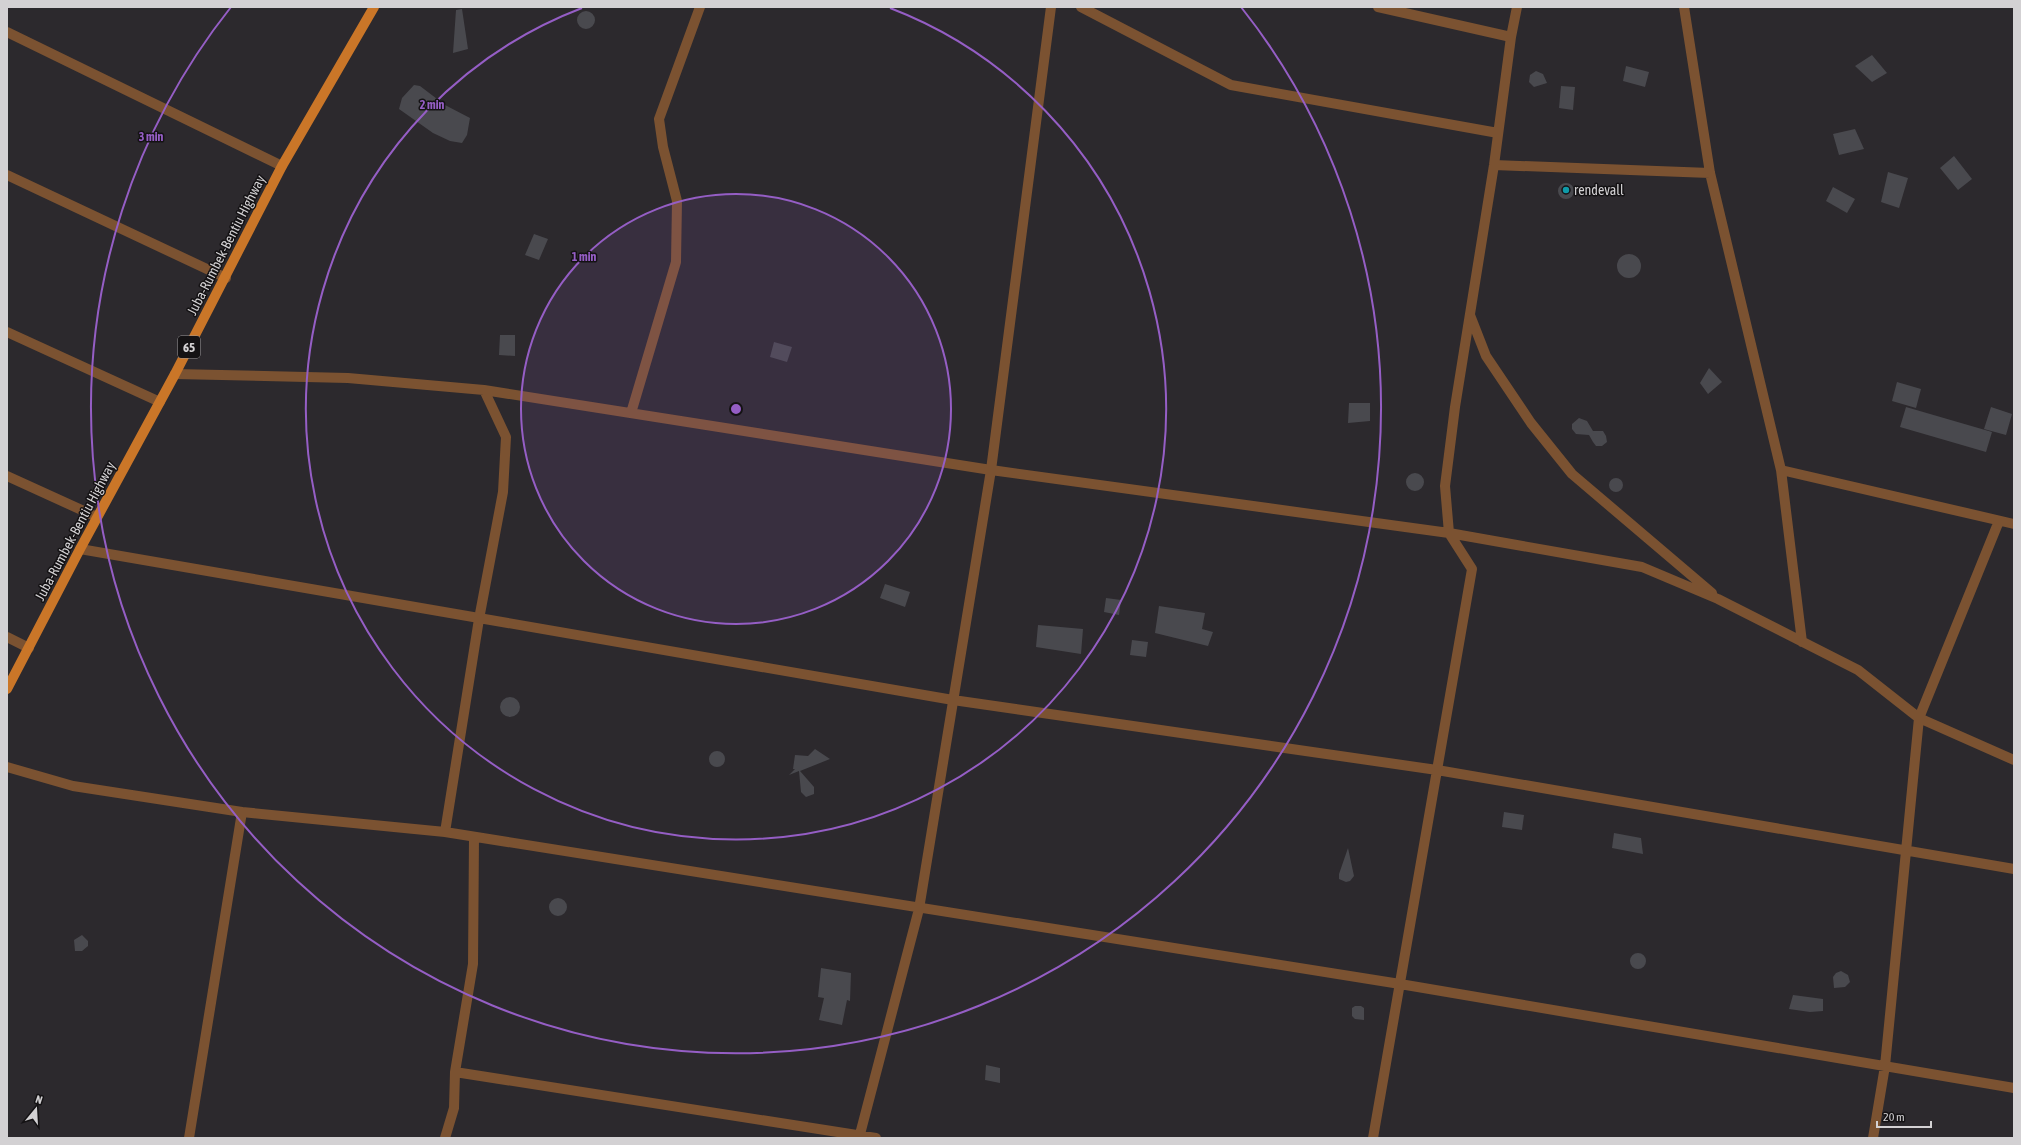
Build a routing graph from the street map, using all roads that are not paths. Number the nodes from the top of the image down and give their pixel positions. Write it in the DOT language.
graph roads {
  1 [pos="374,7"];
  2 [pos="700,7"];
  3 [pos="1051,7"];
  4 [pos="1081,7"];
  5 [pos="1378,7"];
  6 [pos="1517,7"];
  7 [pos="1684,7"];
  8 [pos="7,32"];
  9 [pos="1511,37"];
  10 [pos="1498,133"];
  11 [pos="1494,165"];
  12 [pos="282,166"];
  13 [pos="1710,173"];
  14 [pos="7,175"];
  15 [pos="226,278"];
  16 [pos="1470,316"];
  17 [pos="7,332"];
  18 [pos="175,374"];
  19 [pos="484,390"];
  20 [pos="160,402"];
  21 [pos="631,413"];
  22 [pos="990,470"];
  23 [pos="1781,470"];
  24 [pos="7,476"];
  25 [pos="97,517"];
  26 [pos="1999,520"];
  27 [pos="2014,524"];
  28 [pos="1449,533"];
  29 [pos="80,549"];
  30 [pos="1718,599"];
  31 [pos="480,619"];
  32 [pos="7,637"];
  33 [pos="1802,642"];
  34 [pos="29,648"];
  35 [pos="7,688"];
  36 [pos="953,700"];
  37 [pos="1919,718"];
  38 [pos="2014,760"];
  39 [pos="7,767"];
  40 [pos="1437,770"];
  41 [pos="242,812"];
  42 [pos="444,832"];
  43 [pos="474,838"];
  44 [pos="1906,850"];
  45 [pos="2014,869"];
  46 [pos="919,909"];
  47 [pos="1400,984"];
  48 [pos="1885,1066"];
  49 [pos="455,1072"];
  50 [pos="2014,1088"];
  51 [pos="860,1137"];
  52 [pos="189,1138"];
  53 [pos="445,1138"];
  54 [pos="876,1138"];
  55 [pos="1373,1138"];
  56 [pos="1873,1138"];
  1 -- 12 [label="main road, Juba-Rumbek-Bentiu Highway / 65"];
  2 -- 21 [label="street"];
  3 -- 22 [label="street"];
  4 -- 10 [label="street"];
  5 -- 9 [label="street"];
  6 -- 9 [label="street"];
  7 -- 13 [label="street"];
  8 -- 12 [label="street"];
  9 -- 10 [label="street"];
  10 -- 11 [label="street"];
  11 -- 13 [label="street"];
  11 -- 16 [label="street"];
  12 -- 15 [label="main road, Juba-Rumbek-Bentiu Highway / 65"];
  13 -- 23 [label="street"];
  14 -- 15 [label="street"];
  15 -- 18 [label="main road, Juba-Rumbek-Bentiu Highway / 65"];
  16 -- 28 [label="street"];
  16 -- 30 [label="street"];
  17 -- 20 [label="street"];
  18 -- 19 [label="street"];
  18 -- 20 [label="main road, Juba-Rumbek-Bentiu Highway / 65"];
  19 -- 21 [label="street"];
  19 -- 31 [label="street"];
  20 -- 25 [label="main road, Juba-Rumbek-Bentiu Highway / 65"];
  21 -- 22 [label="street"];
  22 -- 28 [label="street"];
  22 -- 36 [label="street"];
  23 -- 26 [label="street"];
  23 -- 33 [label="street"];
  24 -- 25 [label="street"];
  25 -- 29 [label="main road, Juba-Rumbek-Bentiu Highway / 65"];
  26 -- 27 [label="street"];
  26 -- 37 [label="street"];
  28 -- 30 [label="street"];
  28 -- 40 [label="street"];
  29 -- 31 [label="street"];
  29 -- 34 [label="main road, Juba-Rumbek-Bentiu Highway / 65"];
  30 -- 33 [label="street"];
  31 -- 36 [label="street"];
  31 -- 42 [label="street"];
  32 -- 34 [label="street"];
  33 -- 37 [label="street"];
  34 -- 35 [label="main road, Juba-Rumbek-Bentiu Highway / 65"];
  36 -- 40 [label="street"];
  36 -- 46 [label="street"];
  37 -- 38 [label="street"];
  37 -- 44 [label="street"];
  39 -- 41 [label="street"];
  40 -- 44 [label="street"];
  40 -- 47 [label="street"];
  41 -- 42 [label="street"];
  41 -- 52 [label="street"];
  42 -- 43 [label="street"];
  43 -- 46 [label="street"];
  43 -- 49 [label="street"];
  44 -- 45 [label="street"];
  44 -- 48 [label="street"];
  46 -- 47 [label="street"];
  46 -- 51 [label="street"];
  47 -- 48 [label="street"];
  47 -- 55 [label="street"];
  48 -- 50 [label="street"];
  48 -- 56 [label="street"];
  49 -- 51 [label="street"];
  49 -- 53 [label="street"];
  51 -- 54 [label="street"];
}
